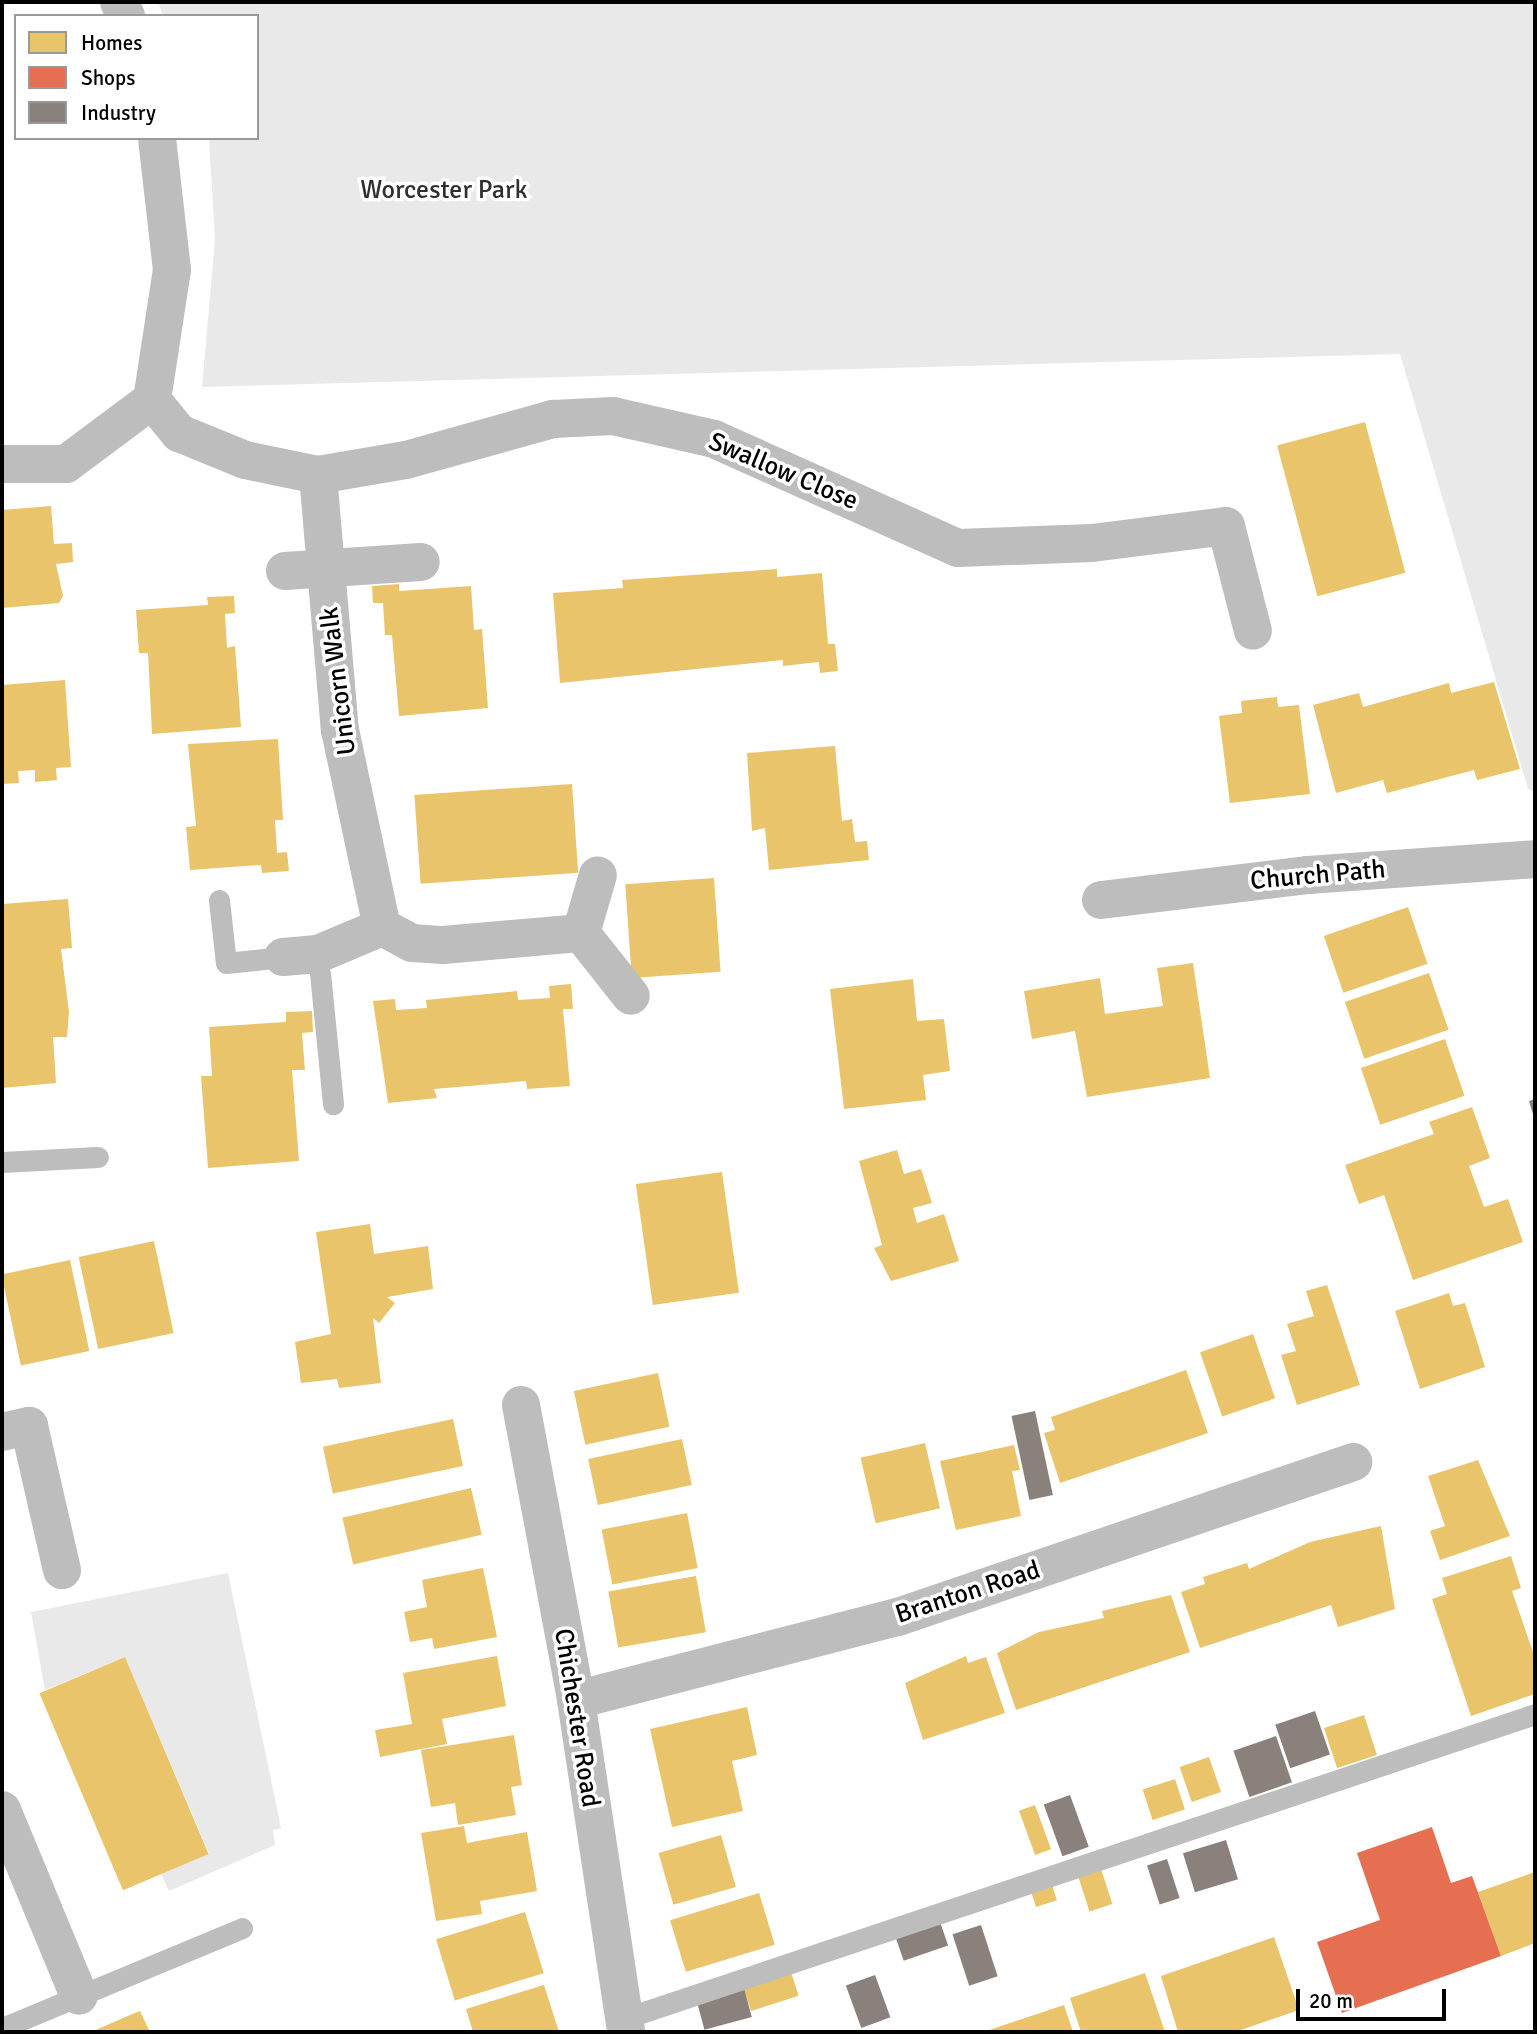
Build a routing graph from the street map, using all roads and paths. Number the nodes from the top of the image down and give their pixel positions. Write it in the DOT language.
graph roads {
  1 [pos="157,140"];
  2 [pos="152,400"];
  3 [pos="2,464"];
  4 [pos="318,475"];
  5 [pos="421,562"];
  6 [pos="327,567"];
  7 [pos="285,571"];
  8 [pos="1253,631"];
  9 [pos="1535,859"];
  10 [pos="598,875"];
  11 [pos="219,900"];
  12 [pos="1101,900"];
  13 [pos="382,927"];
  14 [pos="581,933"];
  15 [pos="307,961"];
  16 [pos="631,996"];
  17 [pos="333,1104"];
  18 [pos="99,1157"];
  19 [pos="2,1162"];
  20 [pos="521,1405"];
  21 [pos="2,1432"];
  22 [pos="1353,1462"];
  23 [pos="62,1570"];
  24 [pos="576,1700"];
  25 [pos="1535,1714"];
  26 [pos="2,1810"];
  27 [pos="242,1928"];
  28 [pos="79,1996"];
  29 [pos="624,2026"];
  30 [pos="2,2028"];
  1 -- 2 [label="street"];
  2 -- 3 [label="street"];
  2 -- 4 [label="street, Swallow Close"];
  4 -- 6 [label="street, Unicorn Walk"];
  4 -- 8 [label="street, Swallow Close"];
  5 -- 6 [label="street"];
  6 -- 7 [label="street"];
  6 -- 13 [label="street, Unicorn Walk"];
  9 -- 12 [label="street, Church Path"];
  10 -- 14 [label="street"];
  11 -- 15 [label="lane"];
  13 -- 14 [label="street"];
  13 -- 15 [label="street"];
  14 -- 16 [label="street"];
  15 -- 17 [label="lane"];
  18 -- 19 [label="lane"];
  20 -- 24 [label="street, Chichester Road"];
  21 -- 23 [label="street"];
  22 -- 24 [label="street, Branton Road"];
  24 -- 29 [label="street, Chichester Road"];
  25 -- 29 [label="lane"];
  26 -- 28 [label="street"];
  27 -- 28 [label="lane"];
  28 -- 30 [label="lane"];
}
